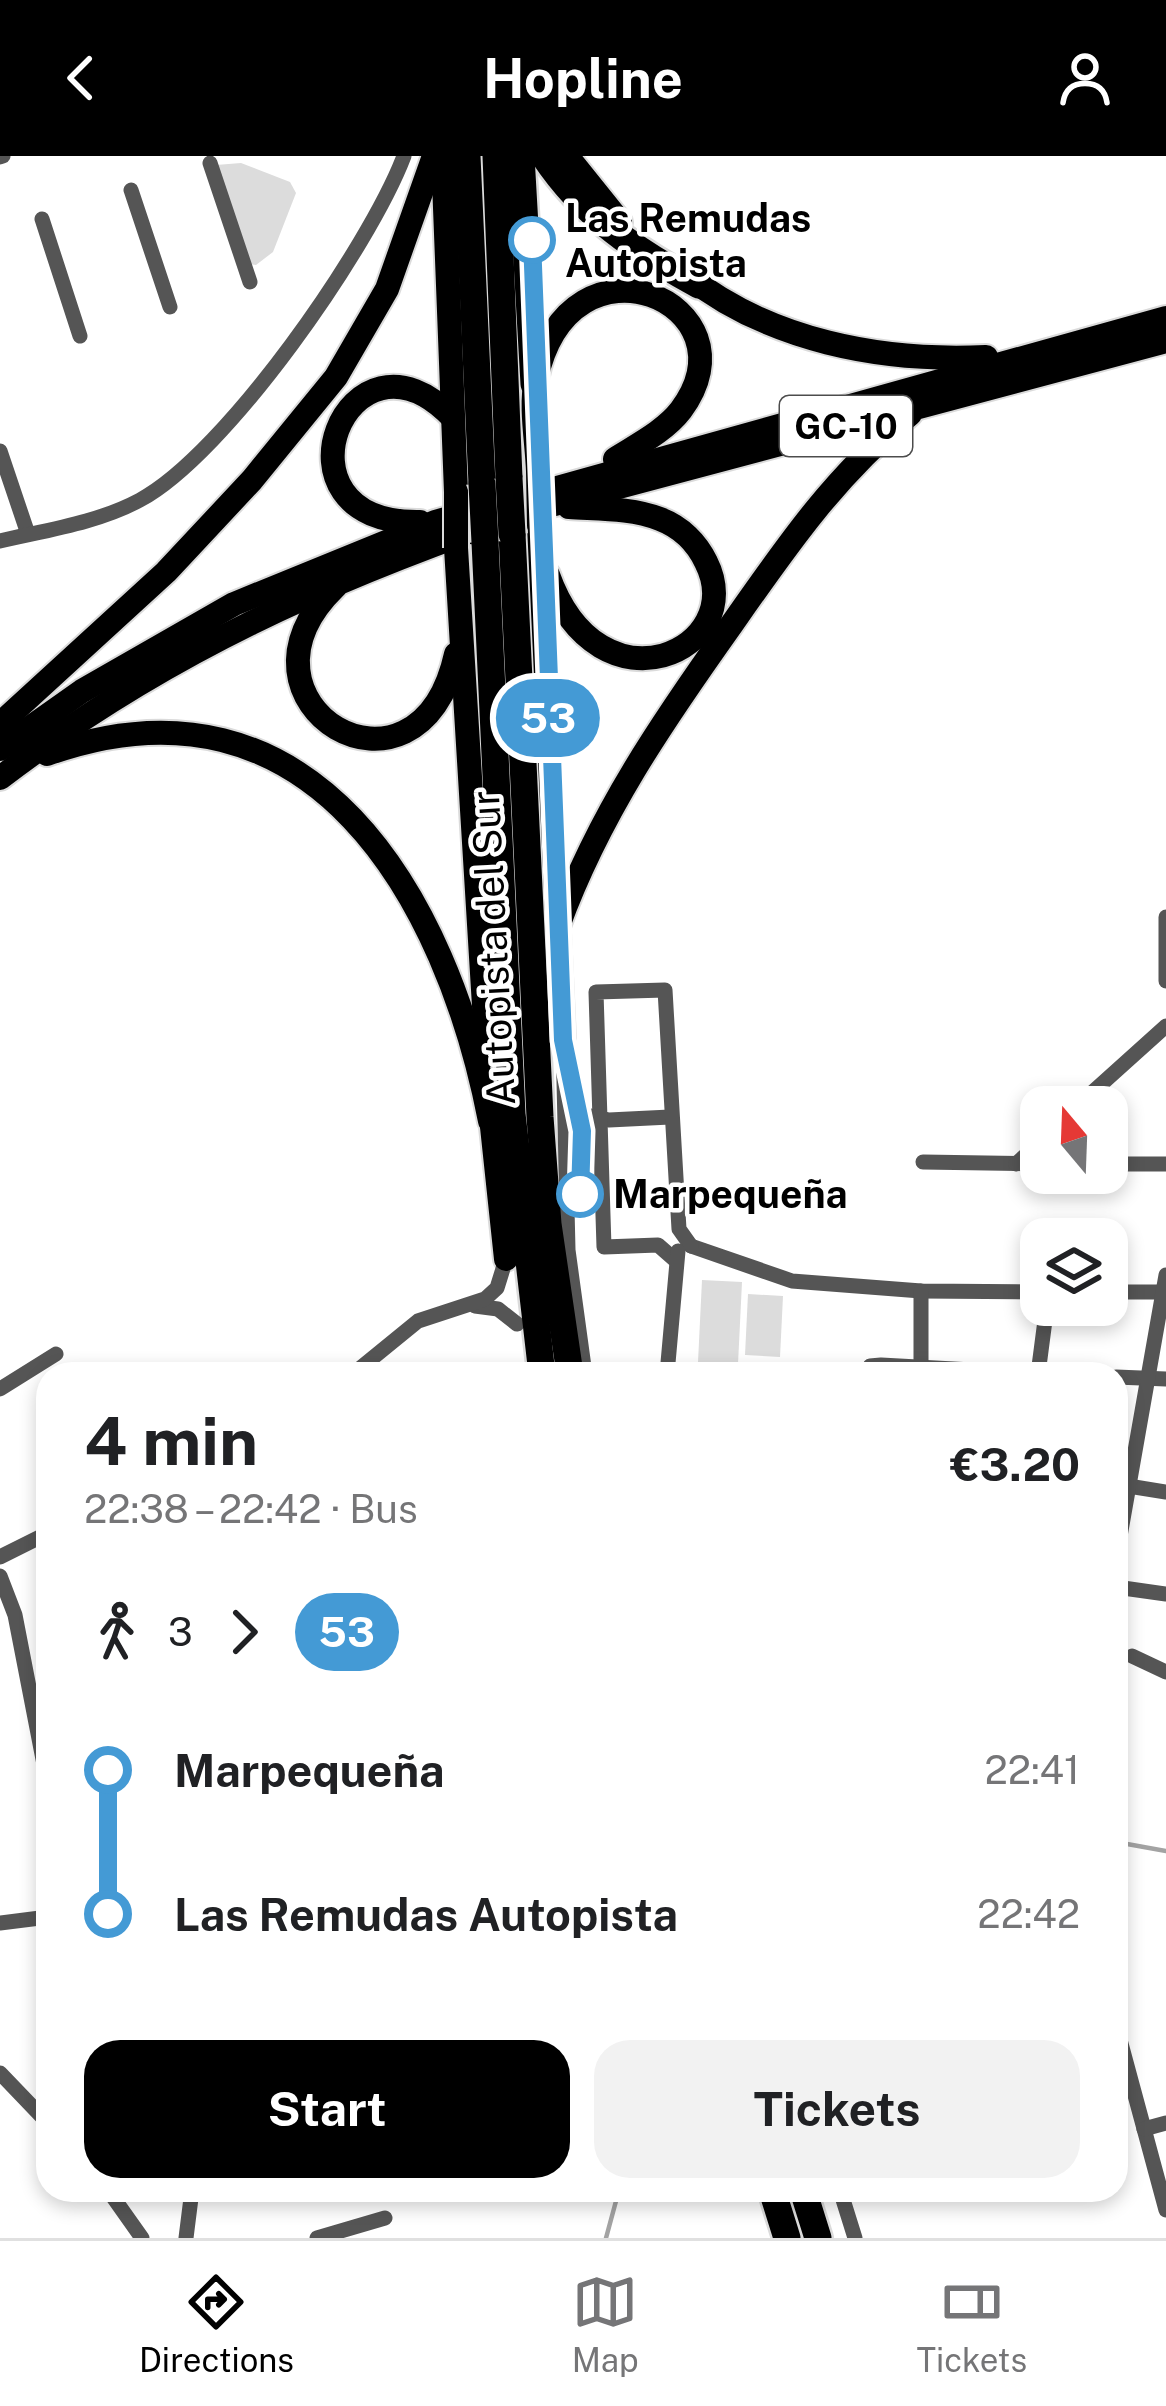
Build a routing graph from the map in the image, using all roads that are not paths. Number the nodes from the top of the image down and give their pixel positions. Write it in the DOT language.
graph roads {
  1 [pos="404,156"];
  2 [pos="439,156"];
  3 [pos="467,156"];
  4 [pos="496,156"];
  5 [pos="521,156"];
  6 [pos="544,156"];
  7 [pos="567,156"];
  8 [pos="210,163"];
  9 [pos="131,190"];
  10 [pos="42,220"];
  11 [pos="250,282"];
  12 [pos="699,286"];
  13 [pos="170,307"];
  14 [pos="1166,318"];
  15 [pos="80,336"];
  16 [pos="1166,341"];
  17 [pos="1036,354"];
  18 [pos="534,384"];
  19 [pos="919,407"];
  20 [pos="452,418"];
  21 [pos="0,452"];
  22 [pos="593,474"];
  23 [pos="482,484"];
  24 [pos="435,522"];
  25 [pos="520,531"];
  26 [pos="28,534"];
  27 [pos="0,541"];
  28 [pos="344,578"];
  29 [pos="461,634"];
  30 [pos="0,724"];
  31 [pos="0,749"];
  32 [pos="0,779"];
  33 [pos="1166,917"];
  34 [pos="558,926"];
  35 [pos="1166,981"];
  36 [pos="1166,1026"];
  37 [pos="563,1040"];
  38 [pos="1099,1086"];
  39 [pos="670,1117"];
  40 [pos="599,1119"];
  41 [pos="490,1121"];
  42 [pos="1020,1160"];
  43 [pos="923,1162"];
  44 [pos="1016,1164"];
  45 [pos="1020,1164"];
  46 [pos="1128,1164"];
  47 [pos="1166,1164"];
  48 [pos="679,1229"];
  49 [pos="658,1245"];
  50 [pos="691,1246"];
  51 [pos="674,1258"];
  52 [pos="506,1259"];
  53 [pos="1164,1284"];
  54 [pos="1128,1289"];
  55 [pos="921,1291"];
  56 [pos="1020,1292"];
  57 [pos="460,1305"];
  58 [pos="517,1324"];
  59 [pos="1044,1326"];
  60 [pos="56,1354"];
  61 [pos="43,1362"];
  62 [pos="368,1362"];
  63 [pos="524,1362"];
  64 [pos="541,1362"];
  65 [pos="568,1362"];
  66 [pos="583,1362"];
  67 [pos="668,1362"];
  68 [pos="921,1362"];
  69 [pos="1040,1362"];
  70 [pos="36,1366"];
  71 [pos="1157,1378"];
  72 [pos="0,1389"];
  73 [pos="1128,1467"];
  74 [pos="1128,1486"];
  75 [pos="1166,1492"];
  76 [pos="36,1540"];
  77 [pos="0,1557"];
  78 [pos="0,1576"];
  79 [pos="1128,1589"];
  80 [pos="1166,1594"];
  81 [pos="1132,1656"];
  82 [pos="1166,1672"];
  83 [pos="36,1723"];
  84 [pos="36,1918"];
  85 [pos="0,1923"];
  86 [pos="1128,2070"];
  87 [pos="0,2073"];
  88 [pos="36,2110"];
  89 [pos="1166,2123"];
  90 [pos="1144,2129"];
  91 [pos="116,2202"];
  92 [pos="190,2202"];
  93 [pos="776,2202"];
  94 [pos="807,2202"];
  95 [pos="844,2202"];
  96 [pos="1166,2210"];
  97 [pos="385,2218"];
  98 [pos="142,2238"];
  99 [pos="186,2238"];
  100 [pos="317,2238"];
  101 [pos="788,2238"];
  102 [pos="818,2238"];
  103 [pos="855,2238"];
  1 -- 26 [label="street"];
  2 -- 20 [label="main road"];
  2 -- 30 [label="main road"];
  3 -- 23 [label="highway, Autopista del Sur"];
  4 -- 23 [label="highway, Autopista del Sur"];
  5 -- 18 [label="highway"];
  6 -- 12 [label="highway"];
  7 -- 12 [label="main road"];
  8 -- 11 [label="street"];
  9 -- 13 [label="street"];
  10 -- 15 [label="street"];
  12 -- 17 [label="main road"];
  14 -- 17 [label="main road, GC-10"];
  16 -- 19 [label="main road, GC-10"];
  17 -- 22 [label="main road, GC-10"];
  18 -- 22 [label="main road"];
  18 -- 25 [label="main road, bridge"];
  19 -- 25 [label="main road, GC-10"];
  19 -- 34 [label="main road"];
  20 -- 23 [label="main road"];
  20 -- 24 [label="main road"];
  21 -- 26 [label="street"];
  22 -- 24 [label="main road, GC-10"];
  23 -- 25 [label="highway, Autopista del Sur, bridge"];
  23 -- 29 [label="main road, bridge"];
  24 -- 31 [label="main road, GC-10"];
  25 -- 25 [label="main road"];
  25 -- 28 [label="main road, GC-10"];
  25 -- 34 [label="main road"];
  25 -- 64 [label="highway, Autopista del Sur"];
  25 -- 65 [label="highway, Autopista del Sur"];
  26 -- 27 [label="street"];
  28 -- 29 [label="main road"];
  28 -- 32 [label="main road, GC-10"];
  29 -- 41 [label="main road"];
  32 -- 41 [label="main road"];
  33 -- 35 [label="street"];
  34 -- 37 [label="main road"];
  36 -- 38 [label="street"];
  37 -- 40 [label="street"];
  37 -- 66 [label="street"];
  39 -- 40 [label="street"];
  39 -- 40 [label="street"];
  39 -- 48 [label="street"];
  40 -- 49 [label="street"];
  41 -- 52 [label="main road"];
  42 -- 44 [label="street"];
  43 -- 44 [label="street"];
  44 -- 45 [label="street"];
  46 -- 47 [label="street"];
  48 -- 49 [label="street"];
  48 -- 50 [label="street"];
  49 -- 51 [label="street"];
  50 -- 51 [label="street"];
  50 -- 55 [label="street"];
  51 -- 67 [label="street"];
  52 -- 57 [label="street"];
  52 -- 58 [label="highway"];
  53 -- 54 [label="street"];
  53 -- 71 [label="street"];
  55 -- 56 [label="street"];
  55 -- 68 [label="street"];
  57 -- 58 [label="street"];
  57 -- 62 [label="street"];
  58 -- 63 [label="highway"];
  59 -- 69 [label="street"];
  60 -- 61 [label="street"];
  70 -- 72 [label="street"];
  71 -- 73 [label="street"];
  74 -- 75 [label="street"];
  76 -- 77 [label="street"];
  78 -- 83 [label="street"];
  79 -- 80 [label="street"];
  81 -- 82 [label="street"];
  84 -- 85 [label="street"];
  86 -- 90 [label="street"];
  87 -- 88 [label="street"];
  89 -- 90 [label="street"];
  90 -- 96 [label="street"];
  91 -- 98 [label="street"];
  92 -- 99 [label="street"];
  93 -- 101 [label="highway"];
  94 -- 102 [label="highway"];
  95 -- 103 [label="street"];
  97 -- 100 [label="street"];
}
